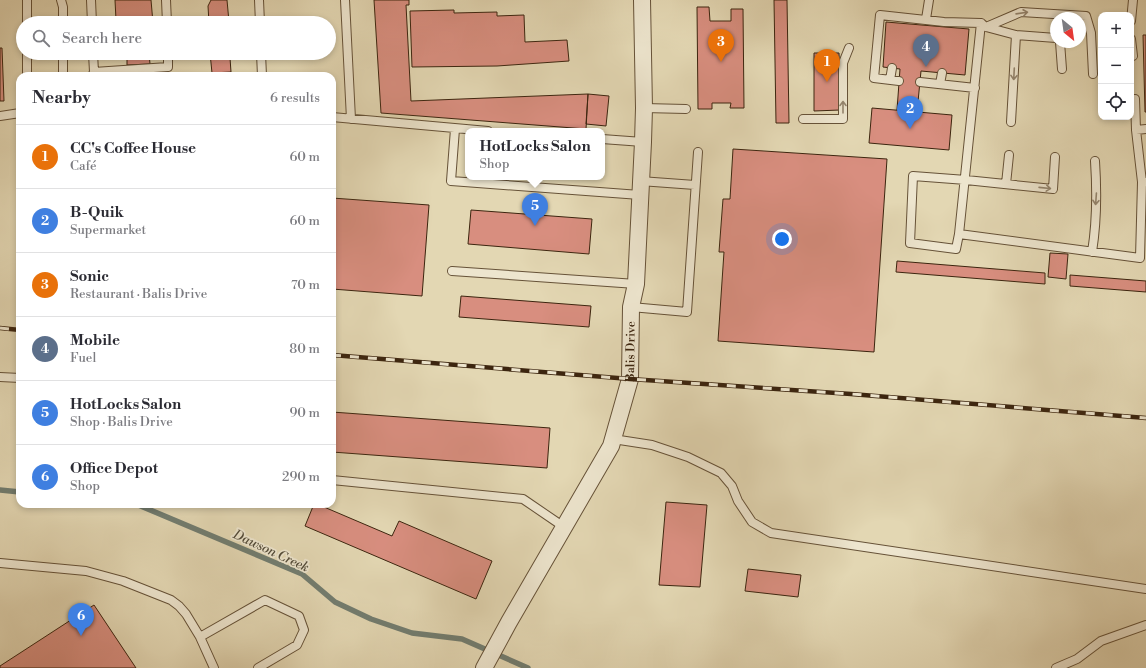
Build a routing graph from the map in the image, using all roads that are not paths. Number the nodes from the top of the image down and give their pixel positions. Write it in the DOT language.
graph roads {
  1 [pos="26,0"];
  2 [pos="61,0"];
  3 [pos="91,0"];
  4 [pos="166,0"];
  5 [pos="259,0"];
  6 [pos="345,0"];
  7 [pos="642,0"];
  8 [pos="928,0"];
  9 [pos="1133,0"];
  10 [pos="1132,12"];
  11 [pos="27,16"];
  12 [pos="63,16"];
  13 [pos="92,16"];
  14 [pos="167,16"];
  15 [pos="260,16"];
  16 [pos="926,19"];
  17 [pos="983,25"];
  18 [pos="1016,36"];
  19 [pos="1050,38"];
  20 [pos="849,48"];
  21 [pos="1060,48"];
  22 [pos="27,60"];
  23 [pos="63,60"];
  24 [pos="93,60"];
  25 [pos="168,60"];
  26 [pos="261,60"];
  27 [pos="892,68"];
  28 [pos="1062,69"];
  29 [pos="27,72"];
  30 [pos="63,72"];
  31 [pos="93,72"];
  32 [pos="114,72"];
  33 [pos="262,72"];
  34 [pos="942,73"];
  35 [pos="1093,74"];
  36 [pos="920,82"];
  37 [pos="940,84"];
  38 [pos="975,88"];
  39 [pos="1134,99"];
  40 [pos="644,108"];
  41 [pos="686,109"];
  42 [pos="16,114"];
  43 [pos="0,116"];
  44 [pos="336,117"];
  45 [pos="351,119"];
  46 [pos="803,120"];
  47 [pos="1011,122"];
  48 [pos="455,128"];
  49 [pos="465,129"];
  50 [pos="1146,129"];
  51 [pos="1136,130"];
  52 [pos="605,140"];
  53 [pos="643,142"];
  54 [pos="698,152"];
  55 [pos="1009,155"];
  56 [pos="1054,158"];
  57 [pos="1095,161"];
  58 [pos="966,180"];
  59 [pos="1144,182"];
  60 [pos="1006,184"];
  61 [pos="695,185"];
  62 [pos="640,188"];
  63 [pos="959,234"];
  64 [pos="1092,252"];
  65 [pos="1143,258"];
  66 [pos="452,271"];
  67 [pos="636,284"];
  68 [pos="631,307"];
  69 [pos="0,377"];
  70 [pos="16,378"];
  71 [pos="613,439"];
  72 [pos="336,480"];
  73 [pos="564,527"];
  74 [pos="0,563"];
  75 [pos="1146,589"];
  76 [pos="1146,625"];
  77 [pos="200,637"];
  78 [pos="214,668"];
  79 [pos="258,668"];
  80 [pos="484,668"];
  81 [pos="1056,668"];
  1 -- 11 [label="lane"];
  2 -- 12 [label="lane"];
  3 -- 13 [label="lane"];
  4 -- 14 [label="lane"];
  5 -- 15 [label="lane"];
  6 -- 45 [label="lane"];
  7 -- 40 [label="street, Balis Drive"];
  8 -- 16 [label="lane"];
  9 -- 10 [label="lane"];
  16 -- 17 [label="lane"];
  16 -- 27 [label="lane"];
  17 -- 18 [label="lane"];
  17 -- 35 [label="lane, one-way"];
  17 -- 38 [label="lane"];
  18 -- 19 [label="lane"];
  18 -- 47 [label="lane, one-way"];
  46 -- 20 [label="lane, one-way"];
  21 -- 28 [label="lane"];
  22 -- 29 [label="lane"];
  23 -- 30 [label="lane"];
  24 -- 31 [label="lane"];
  25 -- 32 [label="lane"];
  26 -- 33 [label="lane"];
  34 -- 37 [label="lane"];
  36 -- 37 [label="lane"];
  37 -- 38 [label="lane"];
  38 -- 58 [label="lane"];
  39 -- 51 [label="lane"];
  40 -- 41 [label="lane"];
  40 -- 53 [label="street, Balis Drive"];
  42 -- 43 [label="lane"];
  44 -- 45 [label="lane"];
  45 -- 48 [label="lane"];
  48 -- 49 [label="lane"];
  48 -- 62 [label="lane"];
  50 -- 51 [label="lane"];
  51 -- 59 [label="lane"];
  52 -- 53 [label="lane"];
  53 -- 62 [label="street, Balis Drive"];
  54 -- 61 [label="lane"];
  55 -- 60 [label="lane"];
  60 -- 56 [label="lane, one-way"];
  57 -- 64 [label="lane, one-way"];
  58 -- 60 [label="lane"];
  58 -- 63 [label="lane"];
  58 -- 63 [label="lane"];
  59 -- 65 [label="lane"];
  61 -- 62 [label="lane"];
  61 -- 68 [label="lane"];
  62 -- 67 [label="street, Balis Drive"];
  63 -- 64 [label="lane"];
  64 -- 65 [label="lane"];
  66 -- 67 [label="lane"];
  67 -- 68 [label="street, Balis Drive"];
  68 -- 71 [label="street, Balis Drive"];
  69 -- 70 [label="lane"];
  71 -- 73 [label="street, Balis Drive"];
  71 -- 75 [label="lane"];
  72 -- 73 [label="lane"];
  73 -- 80 [label="street, Balis Drive"];
  74 -- 77 [label="lane"];
  76 -- 81 [label="lane"];
  77 -- 78 [label="lane"];
  77 -- 79 [label="lane"];
}
